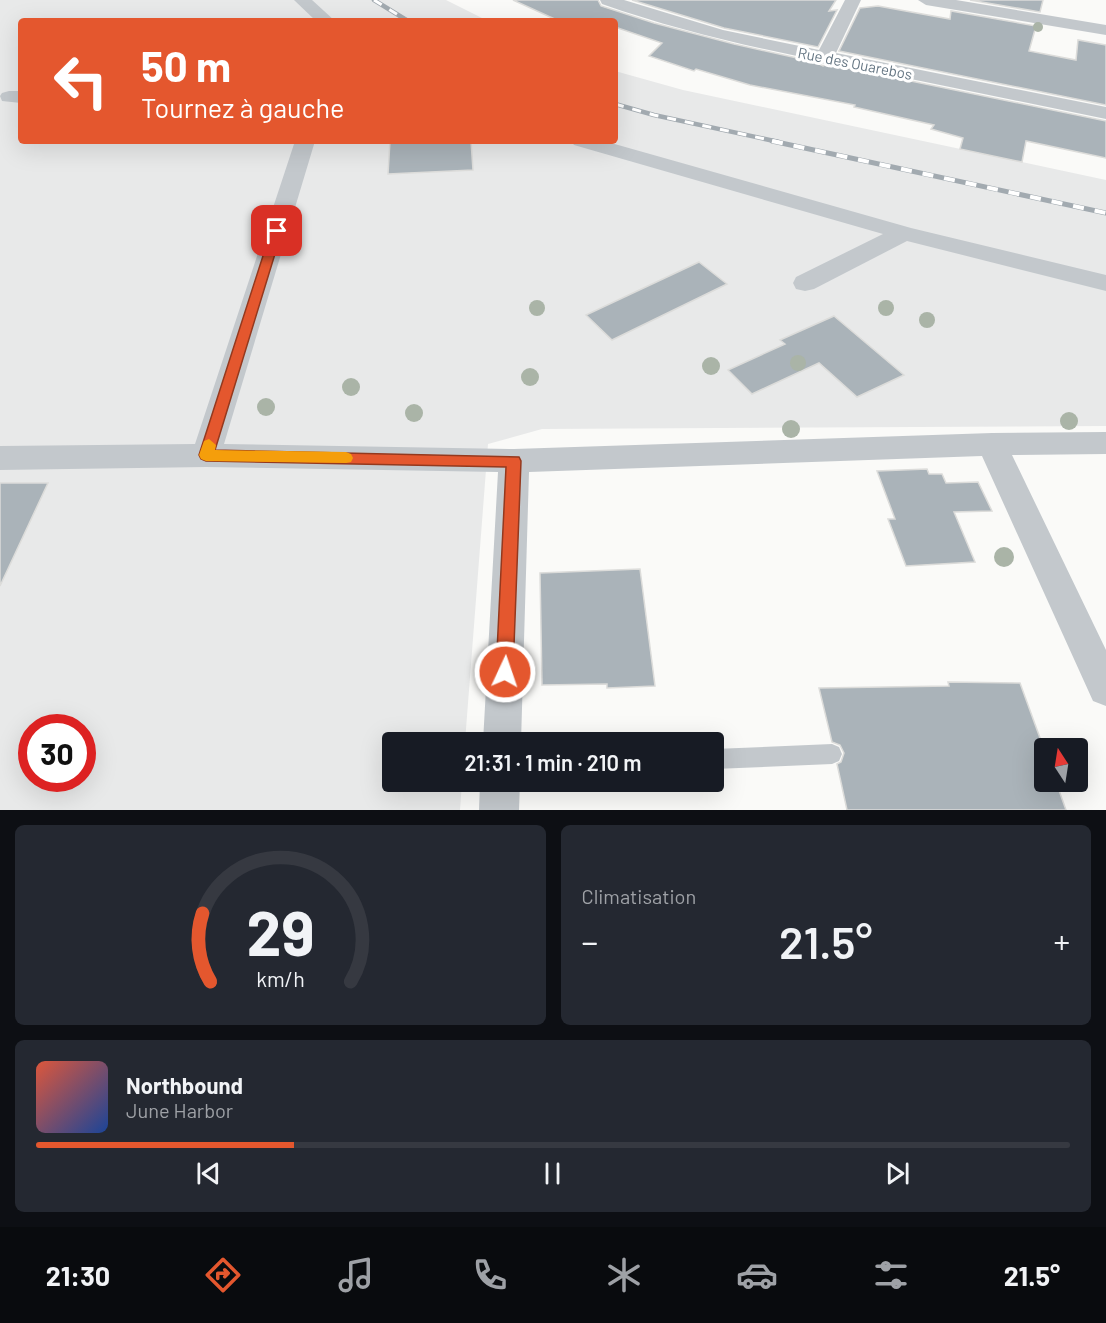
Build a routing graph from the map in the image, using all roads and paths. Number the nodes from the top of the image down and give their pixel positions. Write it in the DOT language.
graph roads {
  1 [pos="302,0"];
  2 [pos="608,0"];
  3 [pos="853,0"];
  4 [pos="926,0"];
  5 [pos="969,3"];
  6 [pos="323,18"];
  7 [pos="1106,30"];
  8 [pos="824,58"];
  9 [pos="1106,113"];
  10 [pos="304,144"];
  11 [pos="592,144"];
  12 [pos="904,233"];
  13 [pos="805,283"];
  14 [pos="1106,283"];
  15 [pos="1106,442"];
  16 [pos="993,444"];
  17 [pos="206,455"];
  18 [pos="0,458"];
  19 [pos="514,461"];
  20 [pos="1106,689"];
  21 [pos="502,732"];
  22 [pos="832,754"];
  23 [pos="724,759"];
  24 [pos="500,792"];
  25 [pos="499,810"];
  1 -- 6 [label="street"];
  2 -- 8 [label="street, Rue des Ouarebos"];
  3 -- 8 [label="street"];
  4 -- 5 [label="street"];
  5 -- 7 [label="street"];
  8 -- 9 [label="street, Rue des Ouarebos"];
  10 -- 17 [label="street"];
  11 -- 12 [label="street"];
  12 -- 13 [label="street"];
  12 -- 14 [label="street"];
  15 -- 16 [label="street"];
  16 -- 19 [label="street"];
  16 -- 20 [label="street"];
  17 -- 18 [label="street"];
  17 -- 19 [label="street"];
  19 -- 21 [label="street"];
  22 -- 23 [label="lane"];
  24 -- 25 [label="street"];
}
